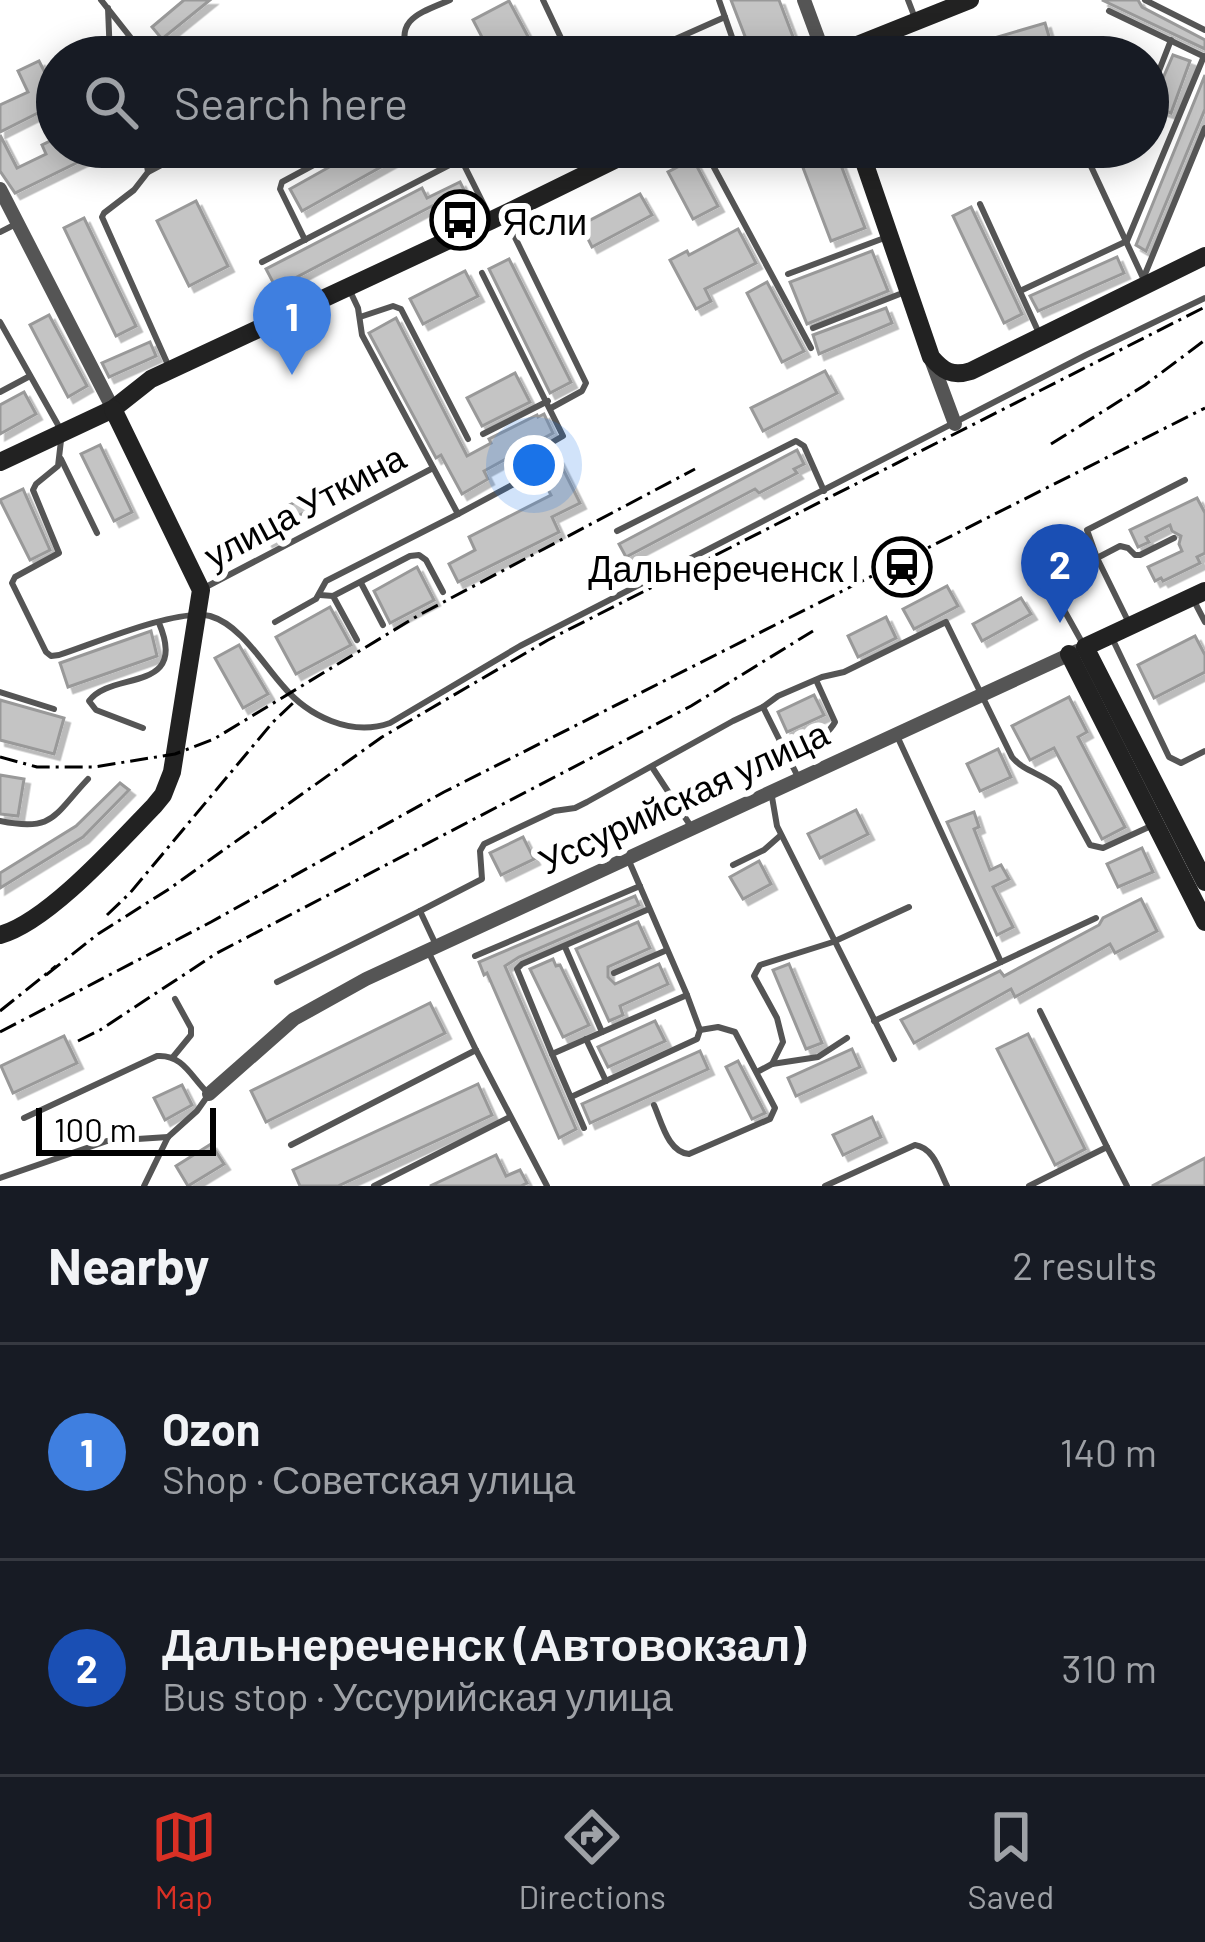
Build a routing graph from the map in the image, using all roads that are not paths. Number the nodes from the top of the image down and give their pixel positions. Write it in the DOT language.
graph roads {
  1 [pos="101,0"];
  2 [pos="450,0"];
  3 [pos="543,0"];
  4 [pos="719,0"];
  5 [pos="805,0"];
  6 [pos="908,0"];
  7 [pos="970,0"];
  8 [pos="1145,0"];
  9 [pos="108,8"];
  10 [pos="1108,11"];
  11 [pos="725,17"];
  12 [pos="916,21"];
  13 [pos="1205,30"];
  14 [pos="109,36"];
  15 [pos="130,36"];
  16 [pos="403,36"];
  17 [pos="560,36"];
  18 [pos="682,36"];
  19 [pos="732,36"];
  20 [pos="818,36"];
  21 [pos="878,36"];
  22 [pos="1162,36"];
  23 [pos="1171,40"];
  24 [pos="1169,45"];
  25 [pos="1204,56"];
  26 [pos="1205,128"];
  27 [pos="1169,140"];
  28 [pos="147,168"];
  29 [pos="156,168"];
  30 [pos="308,168"];
  31 [pos="444,168"];
  32 [pos="467,168"];
  33 [pos="580,168"];
  34 [pos="714,168"];
  35 [pos="866,168"];
  36 [pos="1092,168"];
  37 [pos="1157,168"];
  38 [pos="148,172"];
  39 [pos="0,189"];
  40 [pos="980,204"];
  41 [pos="498,217"];
  42 [pos="17,224"];
  43 [pos="0,232"];
  44 [pos="890,236"];
  45 [pos="305,240"];
  46 [pos="1127,241"];
  47 [pos="1205,256"];
  48 [pos="262,262"];
  49 [pos="482,273"];
  50 [pos="788,274"];
  51 [pos="1145,282"];
  52 [pos="348,288"];
  53 [pos="909,291"];
  54 [pos="1019,291"];
  55 [pos="1205,298"];
  56 [pos="360,317"];
  57 [pos="0,322"];
  58 [pos="812,328"];
  59 [pos="1040,336"];
  60 [pos="811,348"];
  61 [pos="931,357"];
  62 [pos="170,370"];
  63 [pos="30,376"];
  64 [pos="0,392"];
  65 [pos="549,404"];
  66 [pos="113,409"];
  67 [pos="955,424"];
  68 [pos="62,432"];
  69 [pos="483,434"];
  70 [pos="468,440"];
  71 [pos="61,459"];
  72 [pos="0,462"];
  73 [pos="433,468"];
  74 [pos="1185,480"];
  75 [pos="824,491"];
  76 [pos="458,514"];
  77 [pos="617,531"];
  78 [pos="97,533"];
  79 [pos="1174,538"];
  80 [pos="1093,548"];
  81 [pos="1096,558"];
  82 [pos="361,583"];
  83 [pos="201,590"];
  84 [pos="443,592"];
  85 [pos="1198,594"];
  86 [pos="320,595"];
  87 [pos="333,596"];
  88 [pos="196,615"];
  89 [pos="158,622"];
  90 [pos="275,622"];
  91 [pos="1205,622"];
  92 [pos="383,625"];
  93 [pos="1130,626"];
  94 [pos="1110,635"];
  95 [pos="357,640"];
  96 [pos="1077,651"];
  97 [pos="816,680"];
  98 [pos="0,692"];
  99 [pos="982,694"];
  100 [pos="763,707"];
  101 [pos="54,709"];
  102 [pos="143,728"];
  103 [pos="896,734"];
  104 [pos="1205,751"];
  105 [pos="790,764"];
  106 [pos="652,767"];
  107 [pos="88,779"];
  108 [pos="799,780"];
  109 [pos="772,792"];
  110 [pos="0,821"];
  111 [pos="1156,824"];
  112 [pos="692,828"];
  113 [pos="781,835"];
  114 [pos="628,857"];
  115 [pos="733,865"];
  116 [pos="1204,877"];
  117 [pos="640,886"];
  118 [pos="909,907"];
  119 [pos="650,909"];
  120 [pos="421,911"];
  121 [pos="1096,918"];
  122 [pos="1205,922"];
  123 [pos="0,935"];
  124 [pos="833,943"];
  125 [pos="564,946"];
  126 [pos="432,947"];
  127 [pos="667,950"];
  128 [pos="476,956"];
  129 [pos="1001,962"];
  130 [pos="614,973"];
  131 [pos="277,982"];
  132 [pos="686,995"];
  133 [pos="175,999"];
  134 [pos="1040,1011"];
  135 [pos="874,1022"];
  136 [pos="700,1030"];
  137 [pos="602,1032"];
  138 [pos="847,1038"];
  139 [pos="586,1039"];
  140 [pos="476,1050"];
  141 [pos="552,1054"];
  142 [pos="172,1057"];
  143 [pos="894,1059"];
  144 [pos="772,1064"];
  145 [pos="757,1072"];
  146 [pos="606,1081"];
  147 [pos="209,1094"];
  148 [pos="571,1097"];
  149 [pos="654,1105"];
  150 [pos="510,1117"];
  151 [pos="24,1118"];
  152 [pos="584,1128"];
  153 [pos="168,1137"];
  154 [pos="291,1145"];
  155 [pos="1107,1147"];
  156 [pos="0,1178"];
  157 [pos="544,1185"];
  158 [pos="144,1186"];
  159 [pos="374,1186"];
  160 [pos="825,1186"];
  161 [pos="947,1186"];
  162 [pos="1029,1186"];
  163 [pos="1127,1186"];
  1 -- 9 [label="lane"];
  2 -- 16 [label="lane"];
  3 -- 17 [label="lane"];
  4 -- 11 [label="lane"];
  5 -- 20 [label="street"];
  6 -- 12 [label="lane"];
  7 -- 12 [label="main road"];
  8 -- 13 [label="lane"];
  9 -- 14 [label="lane"];
  9 -- 15 [label="lane"];
  10 -- 22 [label="lane"];
  11 -- 18 [label="lane"];
  11 -- 19 [label="lane"];
  12 -- 21 [label="main road"];
  23 -- 24 [label="lane"];
  23 -- 25 [label="lane"];
  25 -- 27 [label="lane"];
  26 -- 51 [label="lane"];
  28 -- 38 [label="lane"];
  29 -- 38 [label="lane"];
  30 -- 45 [label="lane"];
  31 -- 45 [label="lane"];
  32 -- 41 [label="lane"];
  33 -- 41 [label="main road"];
  34 -- 60 [label="lane"];
  35 -- 44 [label="main road"];
  36 -- 46 [label="lane"];
  37 -- 46 [label="lane"];
  38 -- 62 [label="lane"];
  39 -- 42 [label="street"];
  40 -- 54 [label="lane"];
  41 -- 52 [label="main road"];
  41 -- 65 [label="lane"];
  42 -- 43 [label="lane"];
  42 -- 66 [label="street"];
  44 -- 50 [label="lane"];
  44 -- 53 [label="main road"];
  45 -- 48 [label="lane"];
  46 -- 51 [label="lane"];
  46 -- 54 [label="lane"];
  47 -- 51 [label="main road"];
  49 -- 65 [label="lane"];
  51 -- 59 [label="main road"];
  52 -- 56 [label="lane"];
  52 -- 62 [label="main road"];
  53 -- 58 [label="lane"];
  53 -- 61 [label="main road"];
  54 -- 59 [label="lane"];
  55 -- 67 [label="lane"];
  56 -- 70 [label="lane"];
  56 -- 73 [label="lane"];
  57 -- 63 [label="lane"];
  59 -- 61 [label="main road"];
  61 -- 67 [label="street"];
  62 -- 66 [label="main road"];
  63 -- 64 [label="lane"];
  63 -- 68 [label="lane"];
  65 -- 69 [label="lane"];
  65 -- 76 [label="lane"];
  66 -- 68 [label="main road"];
  66 -- 83 [label="main road"];
  67 -- 75 [label="lane"];
  68 -- 71 [label="lane"];
  68 -- 72 [label="main road"];
  71 -- 78 [label="lane"];
  71 -- 89 [label="lane"];
  73 -- 76 [label="lane"];
  73 -- 83 [label="lane, улица Уткина"];
  74 -- 80 [label="lane"];
  75 -- 77 [label="lane"];
  75 -- 88 [label="lane"];
  76 -- 86 [label="lane"];
  79 -- 81 [label="lane"];
  80 -- 81 [label="lane"];
  80 -- 96 [label="lane"];
  81 -- 93 [label="lane"];
  82 -- 84 [label="lane"];
  82 -- 87 [label="lane"];
  82 -- 92 [label="lane"];
  83 -- 88 [label="main road"];
  85 -- 91 [label="lane"];
  85 -- 93 [label="main road, Уссурийская улица"];
  86 -- 87 [label="lane"];
  86 -- 90 [label="lane"];
  87 -- 95 [label="lane"];
  88 -- 89 [label="lane"];
  88 -- 123 [label="main road"];
  89 -- 102 [label="lane"];
  93 -- 94 [label="main road, Уссурийская улица"];
  94 -- 96 [label="main road, Уссурийская улица"];
  94 -- 104 [label="lane"];
  96 -- 99 [label="street, Уссурийская улица"];
  96 -- 111 [label="main road"];
  96 -- 116 [label="main road"];
  97 -- 99 [label="lane"];
  97 -- 100 [label="lane"];
  97 -- 105 [label="lane"];
  98 -- 101 [label="lane"];
  99 -- 103 [label="street, Уссурийская улица"];
  99 -- 111 [label="lane"];
  100 -- 105 [label="lane"];
  100 -- 106 [label="lane"];
  103 -- 108 [label="street, Уссурийская улица"];
  103 -- 129 [label="lane"];
  105 -- 108 [label="lane"];
  106 -- 112 [label="lane"];
  106 -- 120 [label="lane"];
  107 -- 110 [label="lane"];
  108 -- 109 [label="street, Уссурийская улица"];
  109 -- 112 [label="street, Уссурийская улица"];
  109 -- 113 [label="lane"];
  111 -- 122 [label="main road"];
  112 -- 114 [label="street, Уссурийская улица"];
  113 -- 115 [label="lane"];
  113 -- 124 [label="lane"];
  114 -- 117 [label="lane"];
  114 -- 126 [label="street, Уссурийская улица"];
  117 -- 119 [label="lane"];
  117 -- 128 [label="lane"];
  118 -- 124 [label="lane"];
  119 -- 125 [label="lane"];
  119 -- 127 [label="lane"];
  120 -- 126 [label="lane"];
  120 -- 131 [label="lane"];
  121 -- 129 [label="lane"];
  124 -- 135 [label="lane"];
  124 -- 144 [label="lane"];
  125 -- 137 [label="lane"];
  125 -- 141 [label="lane"];
  126 -- 140 [label="lane"];
  126 -- 147 [label="street, Уссурийская улица"];
  127 -- 130 [label="lane"];
  127 -- 132 [label="lane"];
  129 -- 135 [label="lane"];
  132 -- 136 [label="lane"];
  132 -- 137 [label="lane"];
  133 -- 142 [label="lane"];
  134 -- 155 [label="lane"];
  135 -- 143 [label="lane"];
  136 -- 145 [label="lane"];
  136 -- 146 [label="lane"];
  137 -- 139 [label="lane"];
  138 -- 144 [label="lane"];
  139 -- 141 [label="lane"];
  139 -- 146 [label="lane"];
  140 -- 150 [label="lane"];
  140 -- 154 [label="lane"];
  141 -- 148 [label="lane"];
  142 -- 147 [label="lane"];
  142 -- 151 [label="lane"];
  144 -- 145 [label="lane"];
  145 -- 149 [label="lane"];
  146 -- 148 [label="lane"];
  147 -- 153 [label="lane"];
  148 -- 152 [label="lane"];
  150 -- 157 [label="lane"];
  150 -- 159 [label="lane"];
  153 -- 156 [label="lane"];
  153 -- 158 [label="lane"];
  155 -- 162 [label="lane"];
  155 -- 163 [label="lane"];
  160 -- 161 [label="lane"];
}
